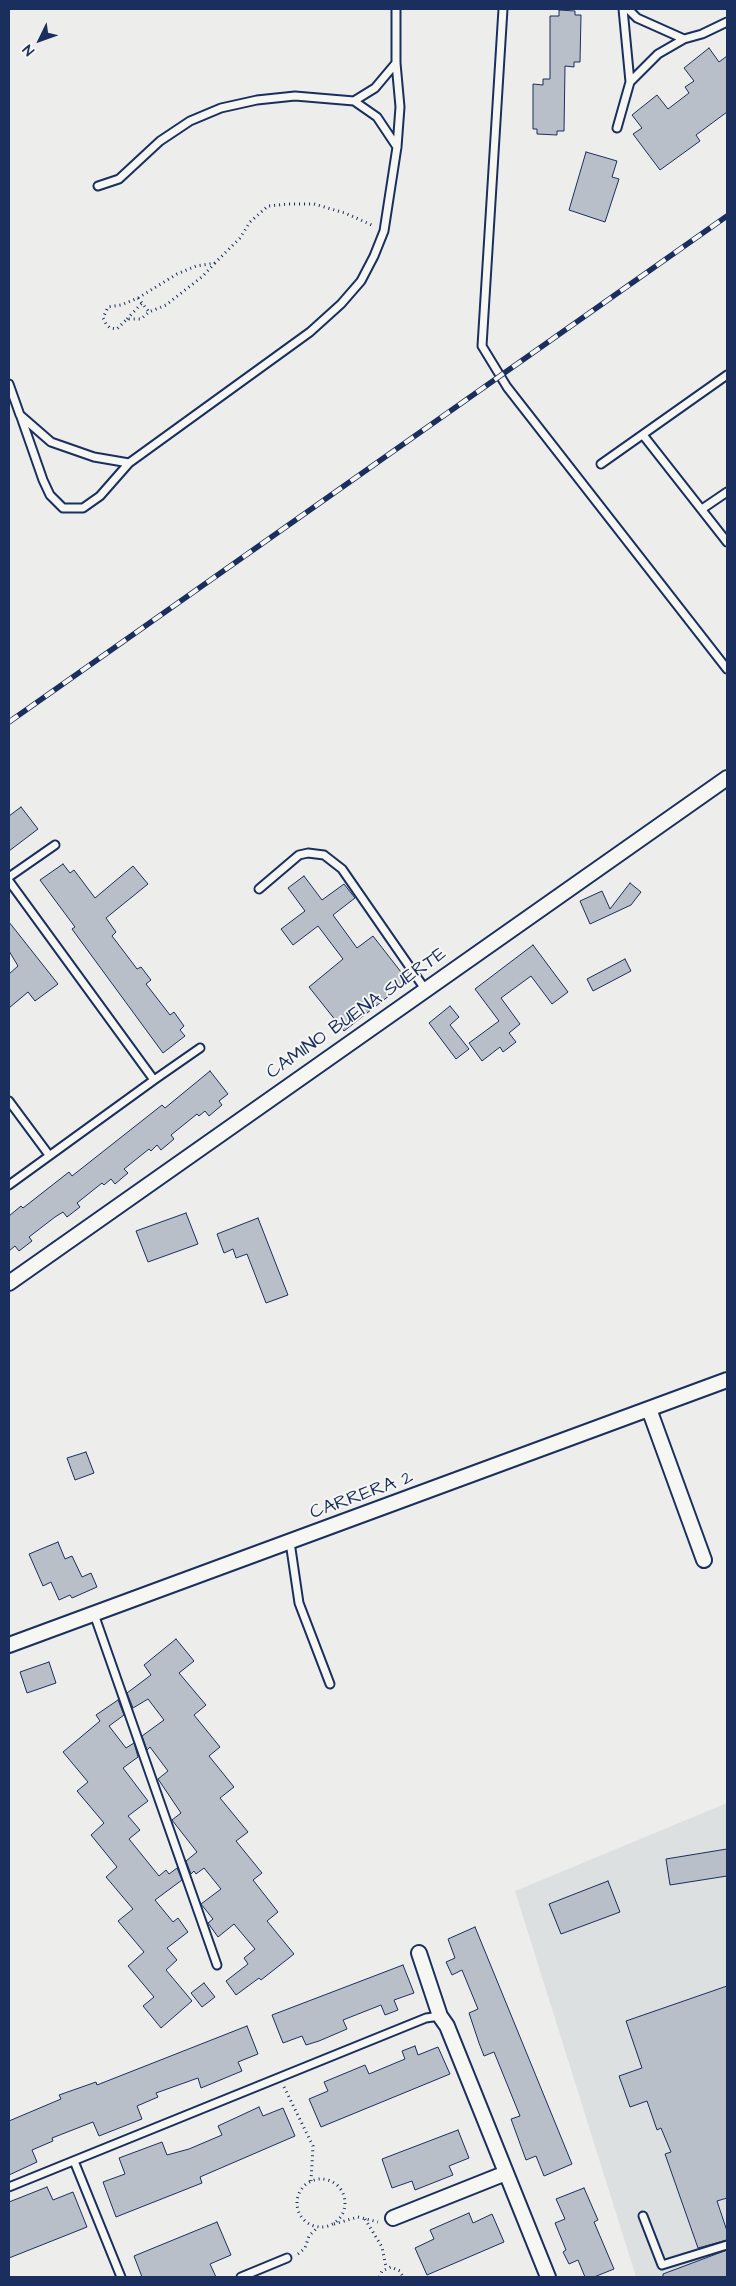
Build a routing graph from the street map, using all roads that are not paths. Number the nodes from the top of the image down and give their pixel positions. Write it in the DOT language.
graph roads {
  1 [pos="396,9"];
  2 [pos="503,9"];
  3 [pos="623,9"];
  4 [pos="628,9"];
  5 [pos="727,22"];
  6 [pos="684,40"];
  7 [pos="396,63"];
  8 [pos="630,82"];
  9 [pos="354,101"];
  10 [pos="617,128"];
  11 [pos="397,147"];
  12 [pos="98,186"];
  13 [pos="727,375"];
  14 [pos="9,384"];
  15 [pos="20,415"];
  16 [pos="643,435"];
  17 [pos="129,463"];
  18 [pos="601,464"];
  19 [pos="727,492"];
  20 [pos="702,509"];
  21 [pos="727,542"];
  22 [pos="727,669"];
  23 [pos="727,778"];
  24 [pos="55,845"];
  25 [pos="9,877"];
  26 [pos="9,881"];
  27 [pos="259,889"];
  28 [pos="425,989"];
  29 [pos="200,1048"];
  30 [pos="154,1080"];
  31 [pos="9,1101"];
  32 [pos="49,1156"];
  33 [pos="9,1185"];
  34 [pos="9,1282"];
  35 [pos="727,1380"];
  36 [pos="649,1409"];
  37 [pos="290,1542"];
  38 [pos="704,1560"];
  39 [pos="94,1614"];
  40 [pos="9,1645"];
  41 [pos="330,1684"];
  42 [pos="419,1953"];
  43 [pos="217,1965"];
  44 [pos="440,2016"];
  45 [pos="74,2161"];
  46 [pos="506,2173"];
  47 [pos="9,2187"];
  48 [pos="643,2216"];
  49 [pos="393,2218"];
  50 [pos="727,2245"];
  51 [pos="288,2258"];
  52 [pos="121,2277"];
  53 [pos="241,2277"];
  54 [pos="548,2277"];
  1 -- 7 [label="lane"];
  2 -- 22 [label="lane"];
  3 -- 8 [label="lane"];
  4 -- 6 [label="lane"];
  5 -- 6 [label="lane"];
  6 -- 8 [label="lane"];
  7 -- 9 [label="lane"];
  7 -- 11 [label="lane"];
  8 -- 10 [label="lane"];
  9 -- 11 [label="lane"];
  9 -- 12 [label="lane"];
  11 -- 17 [label="lane"];
  13 -- 16 [label="lane"];
  14 -- 15 [label="lane"];
  15 -- 17 [label="lane"];
  15 -- 17 [label="lane"];
  16 -- 18 [label="lane"];
  16 -- 20 [label="lane"];
  19 -- 20 [label="lane"];
  20 -- 21 [label="lane"];
  23 -- 28 [label="street, CAMINO BUENA SUERTE"];
  24 -- 25 [label="lane"];
  26 -- 30 [label="lane"];
  27 -- 28 [label="lane"];
  28 -- 34 [label="street, CAMINO BUENA SUERTE"];
  29 -- 30 [label="lane"];
  30 -- 32 [label="lane"];
  31 -- 32 [label="lane"];
  32 -- 33 [label="lane"];
  35 -- 36 [label="street, CARRERA 2"];
  36 -- 37 [label="street, CARRERA 2"];
  36 -- 38 [label="street"];
  37 -- 39 [label="street, CARRERA 2"];
  37 -- 41 [label="lane"];
  39 -- 40 [label="street, CARRERA 2"];
  39 -- 43 [label="lane"];
  42 -- 44 [label="street"];
  44 -- 45 [label="lane"];
  44 -- 46 [label="street"];
  45 -- 47 [label="lane"];
  45 -- 52 [label="lane"];
  46 -- 49 [label="street"];
  46 -- 54 [label="street"];
  48 -- 50 [label="lane"];
  51 -- 53 [label="lane"];
}
